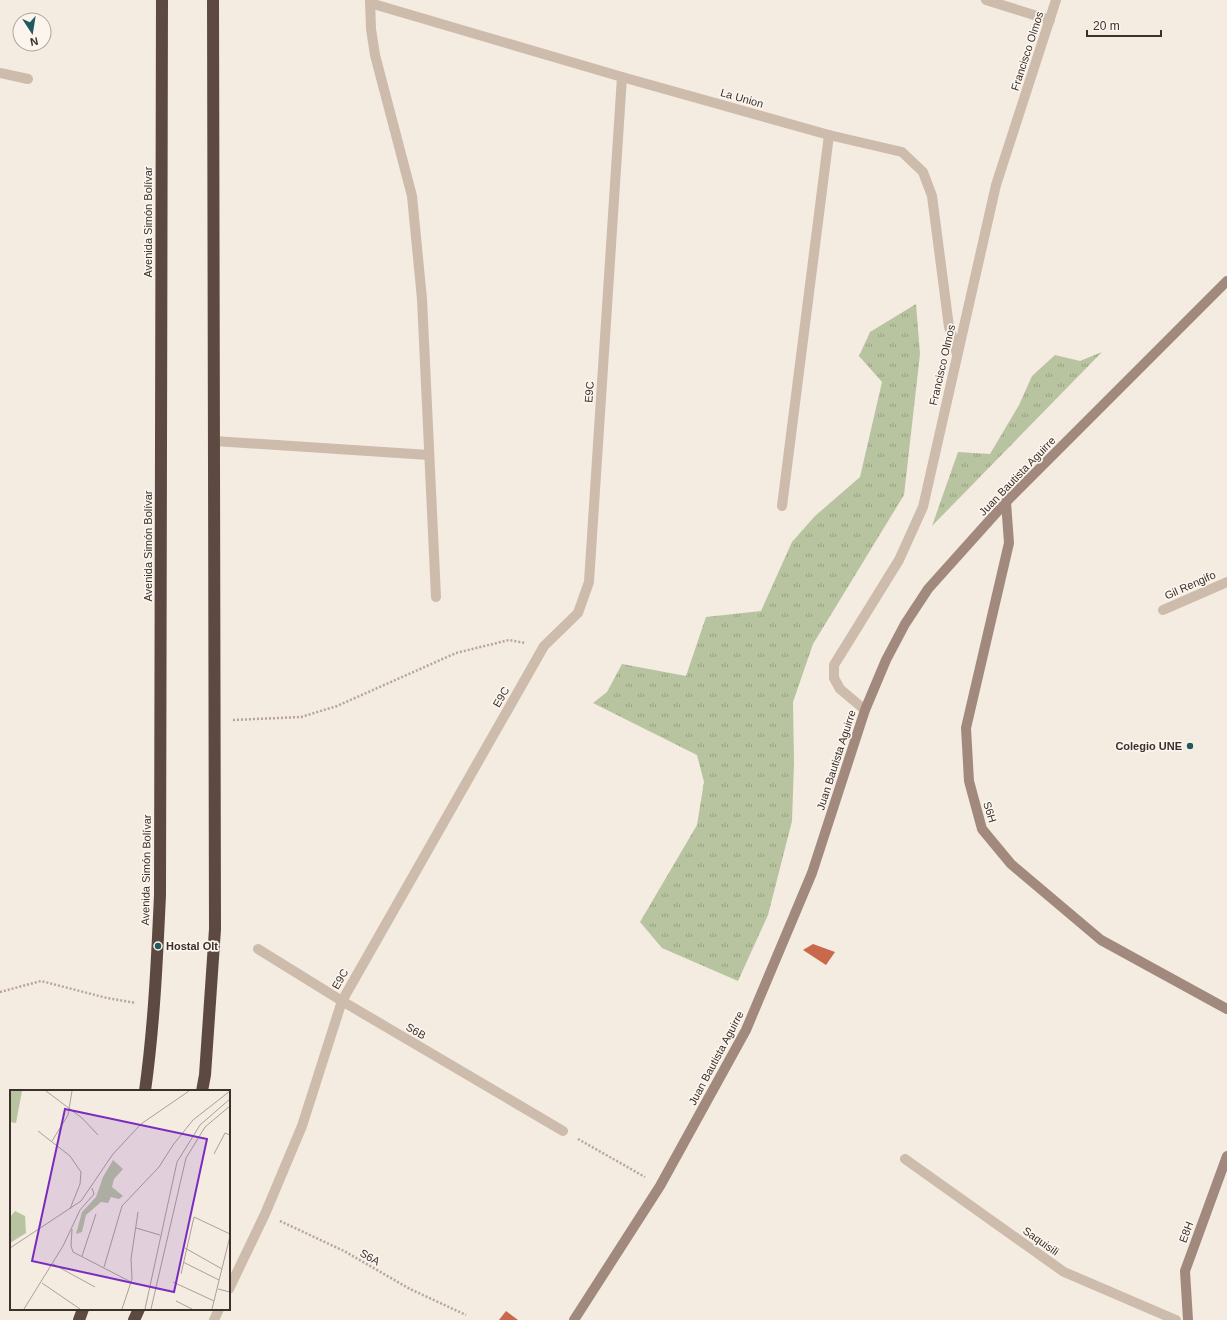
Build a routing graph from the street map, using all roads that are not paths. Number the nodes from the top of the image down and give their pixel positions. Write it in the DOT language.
graph roads {
  1 [pos="162,0"];
  2 [pos="213,0"];
  3 [pos="986,0"];
  4 [pos="1056,0"];
  5 [pos="370,1"];
  6 [pos="1050,20"];
  7 [pos="0,73"];
  8 [pos="622,77"];
  9 [pos="28,79"];
  10 [pos="829,135"];
  11 [pos="1227,281"];
  12 [pos="957,355"];
  13 [pos="214,441"];
  14 [pos="428,455"];
  15 [pos="1006,502"];
  16 [pos="782,506"];
  17 [pos="1227,582"];
  18 [pos="436,597"];
  19 [pos="1162,610"];
  20 [pos="864,710"];
  21 [pos="258,949"];
  22 [pos="342,1001"];
  23 [pos="1227,1009"];
  24 [pos="145,1090"];
  25 [pos="202,1090"];
  26 [pos="563,1131"];
  27 [pos="1227,1156"];
  28 [pos="906,1159"];
  29 [pos="230,1287"];
  30 [pos="83,1310"];
  31 [pos="139,1310"];
  32 [pos="219,1310"];
  33 [pos="79,1320"];
  34 [pos="134,1320"];
  35 [pos="214,1320"];
  36 [pos="574,1320"];
  37 [pos="1176,1320"];
  38 [pos="1188,1320"];
  1 -- 24 [label="highway, Avenida Simón Bolívar"];
  2 -- 13 [label="highway"];
  3 -- 6 [label="street"];
  4 -- 6 [label="street, Francisco Olmos"];
  5 -- 8 [label="street, La Union"];
  5 -- 14 [label="street"];
  6 -- 12 [label="street, Francisco Olmos"];
  7 -- 9 [label="street"];
  8 -- 10 [label="street, La Union"];
  8 -- 22 [label="street, E9C"];
  10 -- 12 [label="street, La Union"];
  10 -- 16 [label="street"];
  11 -- 15 [label="main road, Juan Bautista Aguirre"];
  12 -- 20 [label="street, Francisco Olmos"];
  13 -- 14 [label="street"];
  13 -- 25 [label="highway"];
  14 -- 18 [label="street"];
  15 -- 20 [label="main road, Juan Bautista Aguirre"];
  15 -- 23 [label="main road, S6H"];
  17 -- 19 [label="street, Gil Rengifo"];
  20 -- 36 [label="main road, Juan Bautista Aguirre"];
  21 -- 22 [label="street, S6B"];
  22 -- 26 [label="street, S6B"];
  22 -- 29 [label="street, E9C"];
  27 -- 38 [label="main road, E8H"];
  28 -- 37 [label="street, Saquisili"];
  30 -- 33 [label="highway"];
  31 -- 34 [label="highway"];
  32 -- 35 [label="street"];
}
